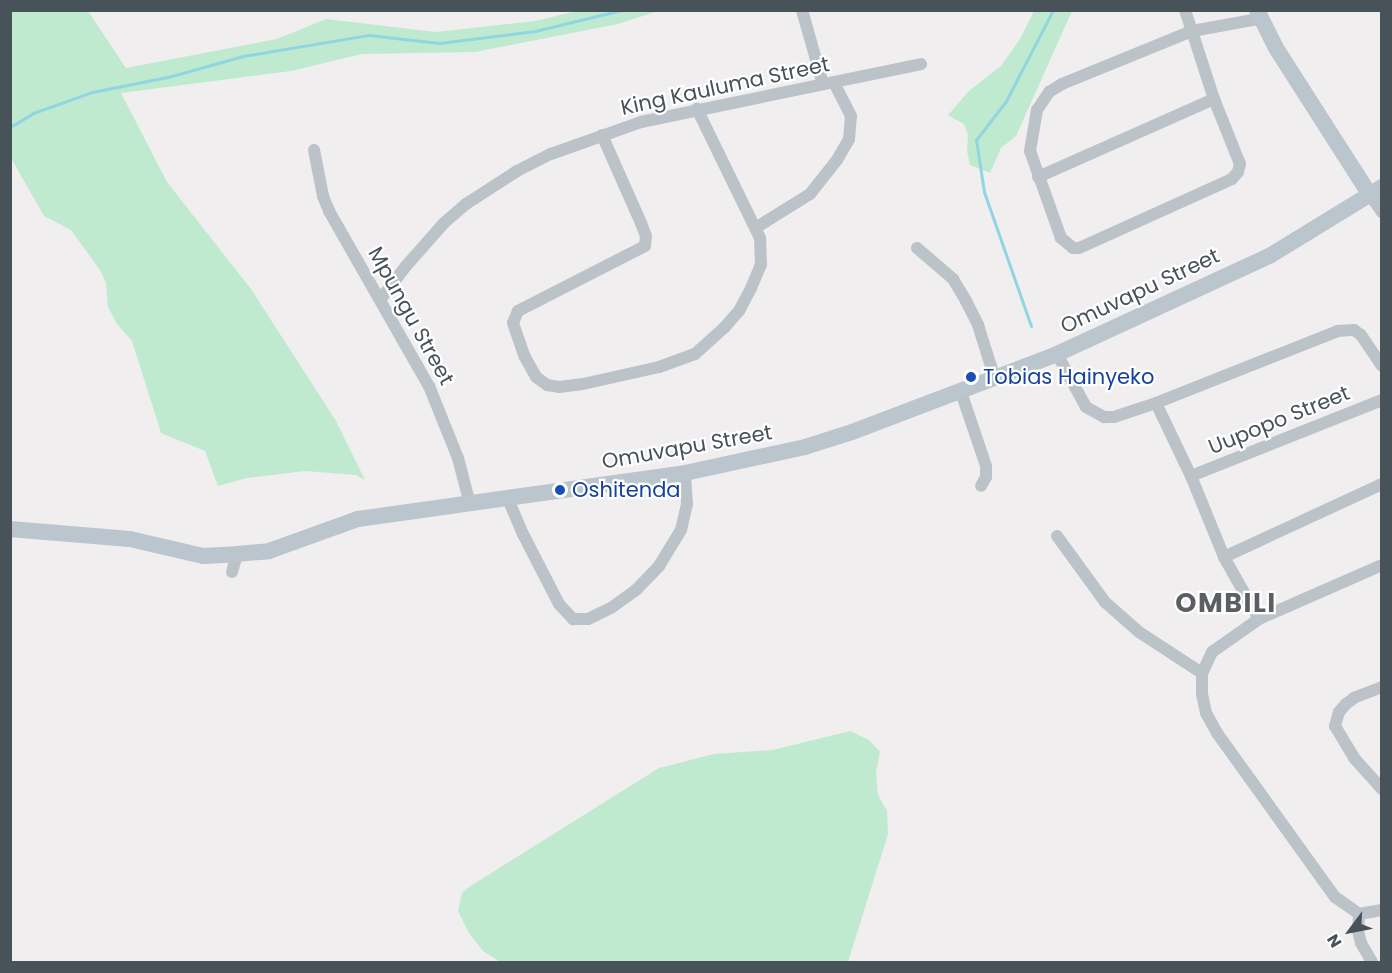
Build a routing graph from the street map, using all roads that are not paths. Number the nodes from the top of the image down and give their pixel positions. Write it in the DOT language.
graph roads {
  1 [pos="802,10"];
  2 [pos="1185,10"];
  3 [pos="1258,15"];
  4 [pos="1192,31"];
  5 [pos="921,64"];
  6 [pos="829,83"];
  7 [pos="1214,99"];
  8 [pos="697,109"];
  9 [pos="602,135"];
  10 [pos="314,150"];
  11 [pos="1038,177"];
  12 [pos="1376,187"];
  13 [pos="1382,212"];
  14 [pos="757,227"];
  15 [pos="917,248"];
  16 [pos="380,300"];
  17 [pos="1057,354"];
  18 [pos="1382,366"];
  19 [pos="995,379"];
  20 [pos="961,392"];
  21 [pos="1382,400"];
  22 [pos="1156,403"];
  23 [pos="685,472"];
  24 [pos="1191,476"];
  25 [pos="1382,484"];
  26 [pos="981,486"];
  27 [pos="508,499"];
  28 [pos="470,504"];
  29 [pos="10,529"];
  30 [pos="1057,536"];
  31 [pos="237,554"];
  32 [pos="1224,557"];
  33 [pos="1382,565"];
  34 [pos="232,572"];
  35 [pos="1259,619"];
  36 [pos="1202,673"];
  37 [pos="1382,687"];
  38 [pos="1382,789"];
  39 [pos="1382,910"];
  40 [pos="1359,914"];
  41 [pos="1372,963"];
  1 -- 6 [label="street"];
  2 -- 4 [label="street"];
  3 -- 4 [label="street"];
  3 -- 12 [label="street"];
  4 -- 7 [label="street"];
  4 -- 11 [label="street"];
  5 -- 6 [label="street, King Kauluma Street"];
  6 -- 8 [label="street, King Kauluma Street"];
  6 -- 14 [label="street"];
  7 -- 11 [label="street"];
  7 -- 11 [label="street"];
  8 -- 9 [label="street, King Kauluma Street"];
  8 -- 14 [label="street"];
  9 -- 14 [label="street"];
  9 -- 16 [label="street, King Kauluma Street"];
  10 -- 16 [label="street, Mpungu Street"];
  12 -- 13 [label="street"];
  12 -- 17 [label="street, Omuvapu Street"];
  15 -- 19 [label="street"];
  16 -- 28 [label="street, Mpungu Street"];
  17 -- 19 [label="street, Omuvapu Street"];
  17 -- 22 [label="street"];
  18 -- 22 [label="street"];
  19 -- 20 [label="street, Omuvapu Street"];
  20 -- 23 [label="street, Omuvapu Street"];
  20 -- 26 [label="street"];
  21 -- 24 [label="street, Uupopo Street"];
  22 -- 24 [label="street"];
  23 -- 27 [label="street, Omuvapu Street"];
  23 -- 27 [label="street"];
  24 -- 32 [label="street"];
  25 -- 32 [label="street"];
  27 -- 28 [label="street, Omuvapu Street"];
  28 -- 31 [label="street, Omuvapu Street"];
  29 -- 31 [label="street, Omuvapu Street"];
  30 -- 36 [label="street"];
  31 -- 34 [label="street"];
  32 -- 35 [label="street"];
  33 -- 35 [label="street"];
  35 -- 36 [label="street"];
  36 -- 40 [label="street"];
  37 -- 38 [label="street"];
  39 -- 40 [label="street"];
  40 -- 41 [label="street"];
}
